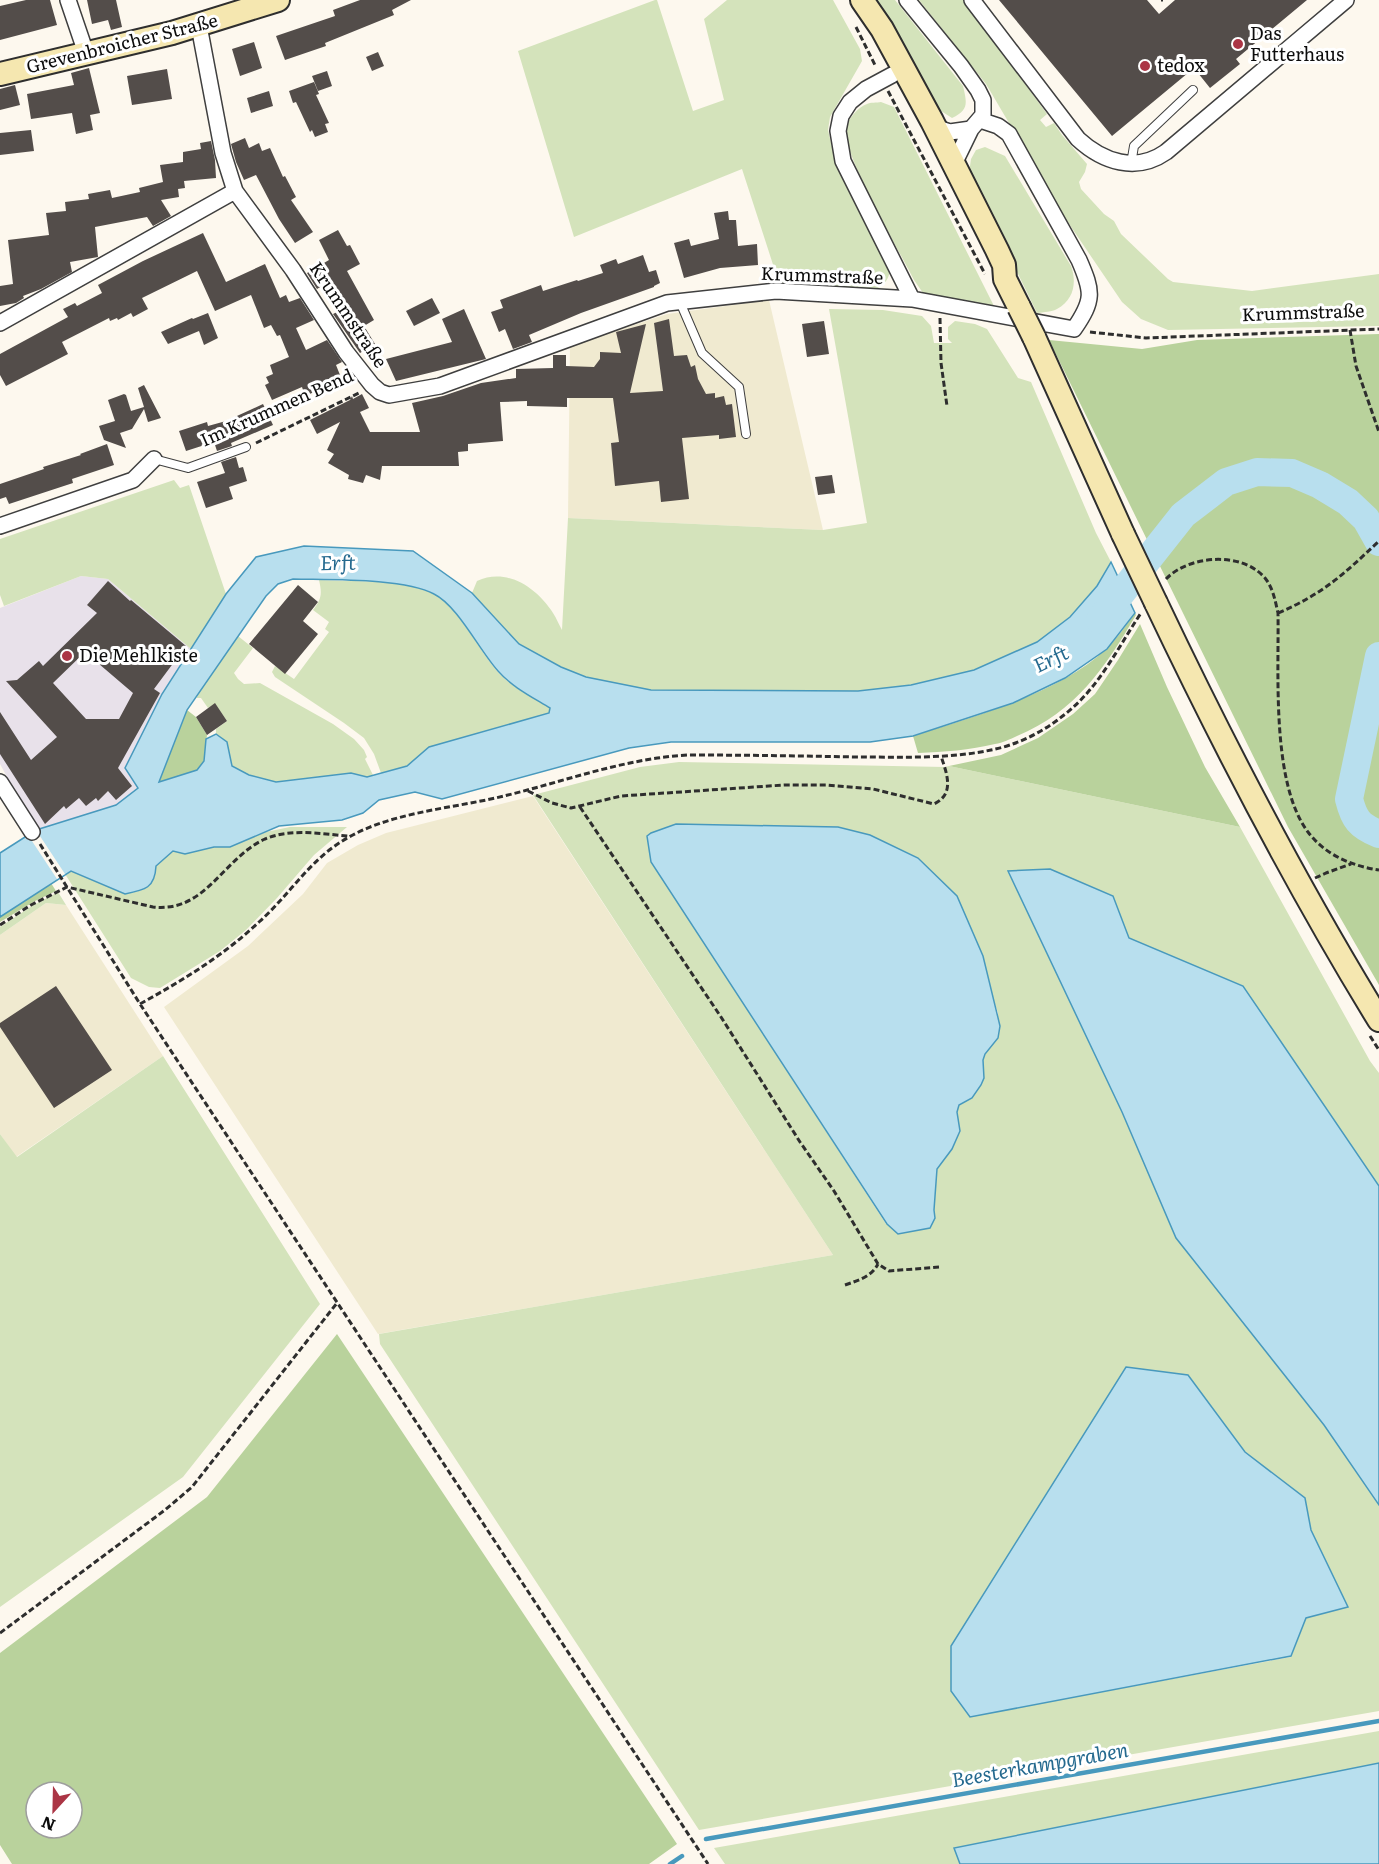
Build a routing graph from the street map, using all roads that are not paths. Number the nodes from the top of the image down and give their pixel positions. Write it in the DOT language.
graph roads {
  1 [pos="68,0"];
  2 [pos="278,0"];
  3 [pos="907,0"];
  4 [pos="972,0"];
  5 [pos="1346,0"];
  6 [pos="858,7"];
  7 [pos="199,26"];
  8 [pos="86,53"];
  9 [pos="0,74"];
  10 [pos="887,77"];
  11 [pos="1192,90"];
  12 [pos="976,124"];
  13 [pos="935,126"];
  14 [pos="954,164"];
  15 [pos="1131,164"];
  16 [pos="235,191"];
  17 [pos="995,276"];
  18 [pos="912,299"];
  19 [pos="680,302"];
  20 [pos="0,323"];
  21 [pos="746,434"];
  22 [pos="246,447"];
  23 [pos="154,459"];
  24 [pos="0,526"];
  25 [pos="0,782"];
  26 [pos="32,832"];
  27 [pos="1379,1020"];
  1 -- 8 [label="street"];
  2 -- 7 [label="street, Grevenbroicher Straße"];
  3 -- 12 [label="street"];
  4 -- 15 [label="street"];
  5 -- 15 [label="street"];
  6 -- 10 [label="street"];
  6 -- 13 [label="street"];
  7 -- 8 [label="street, Grevenbroicher Straße"];
  7 -- 16 [label="street, Krummstraße"];
  8 -- 9 [label="street, Grevenbroicher Straße"];
  10 -- 17 [label="street"];
  10 -- 18 [label="street"];
  11 -- 15 [label="lane"];
  12 -- 13 [label="street"];
  12 -- 14 [label="street"];
  12 -- 18 [label="street, Krummstraße"];
  13 -- 14 [label="street"];
  14 -- 17 [label="street"];
  16 -- 19 [label="street, Krummstraße"];
  16 -- 20 [label="street"];
  17 -- 27 [label="street, bridge"];
  18 -- 19 [label="street, Krummstraße"];
  19 -- 21 [label="lane"];
  22 -- 23 [label="lane, Im Krummen Bend"];
  23 -- 24 [label="street, Im Krummen Bend"];
  25 -- 26 [label="street"];
}
